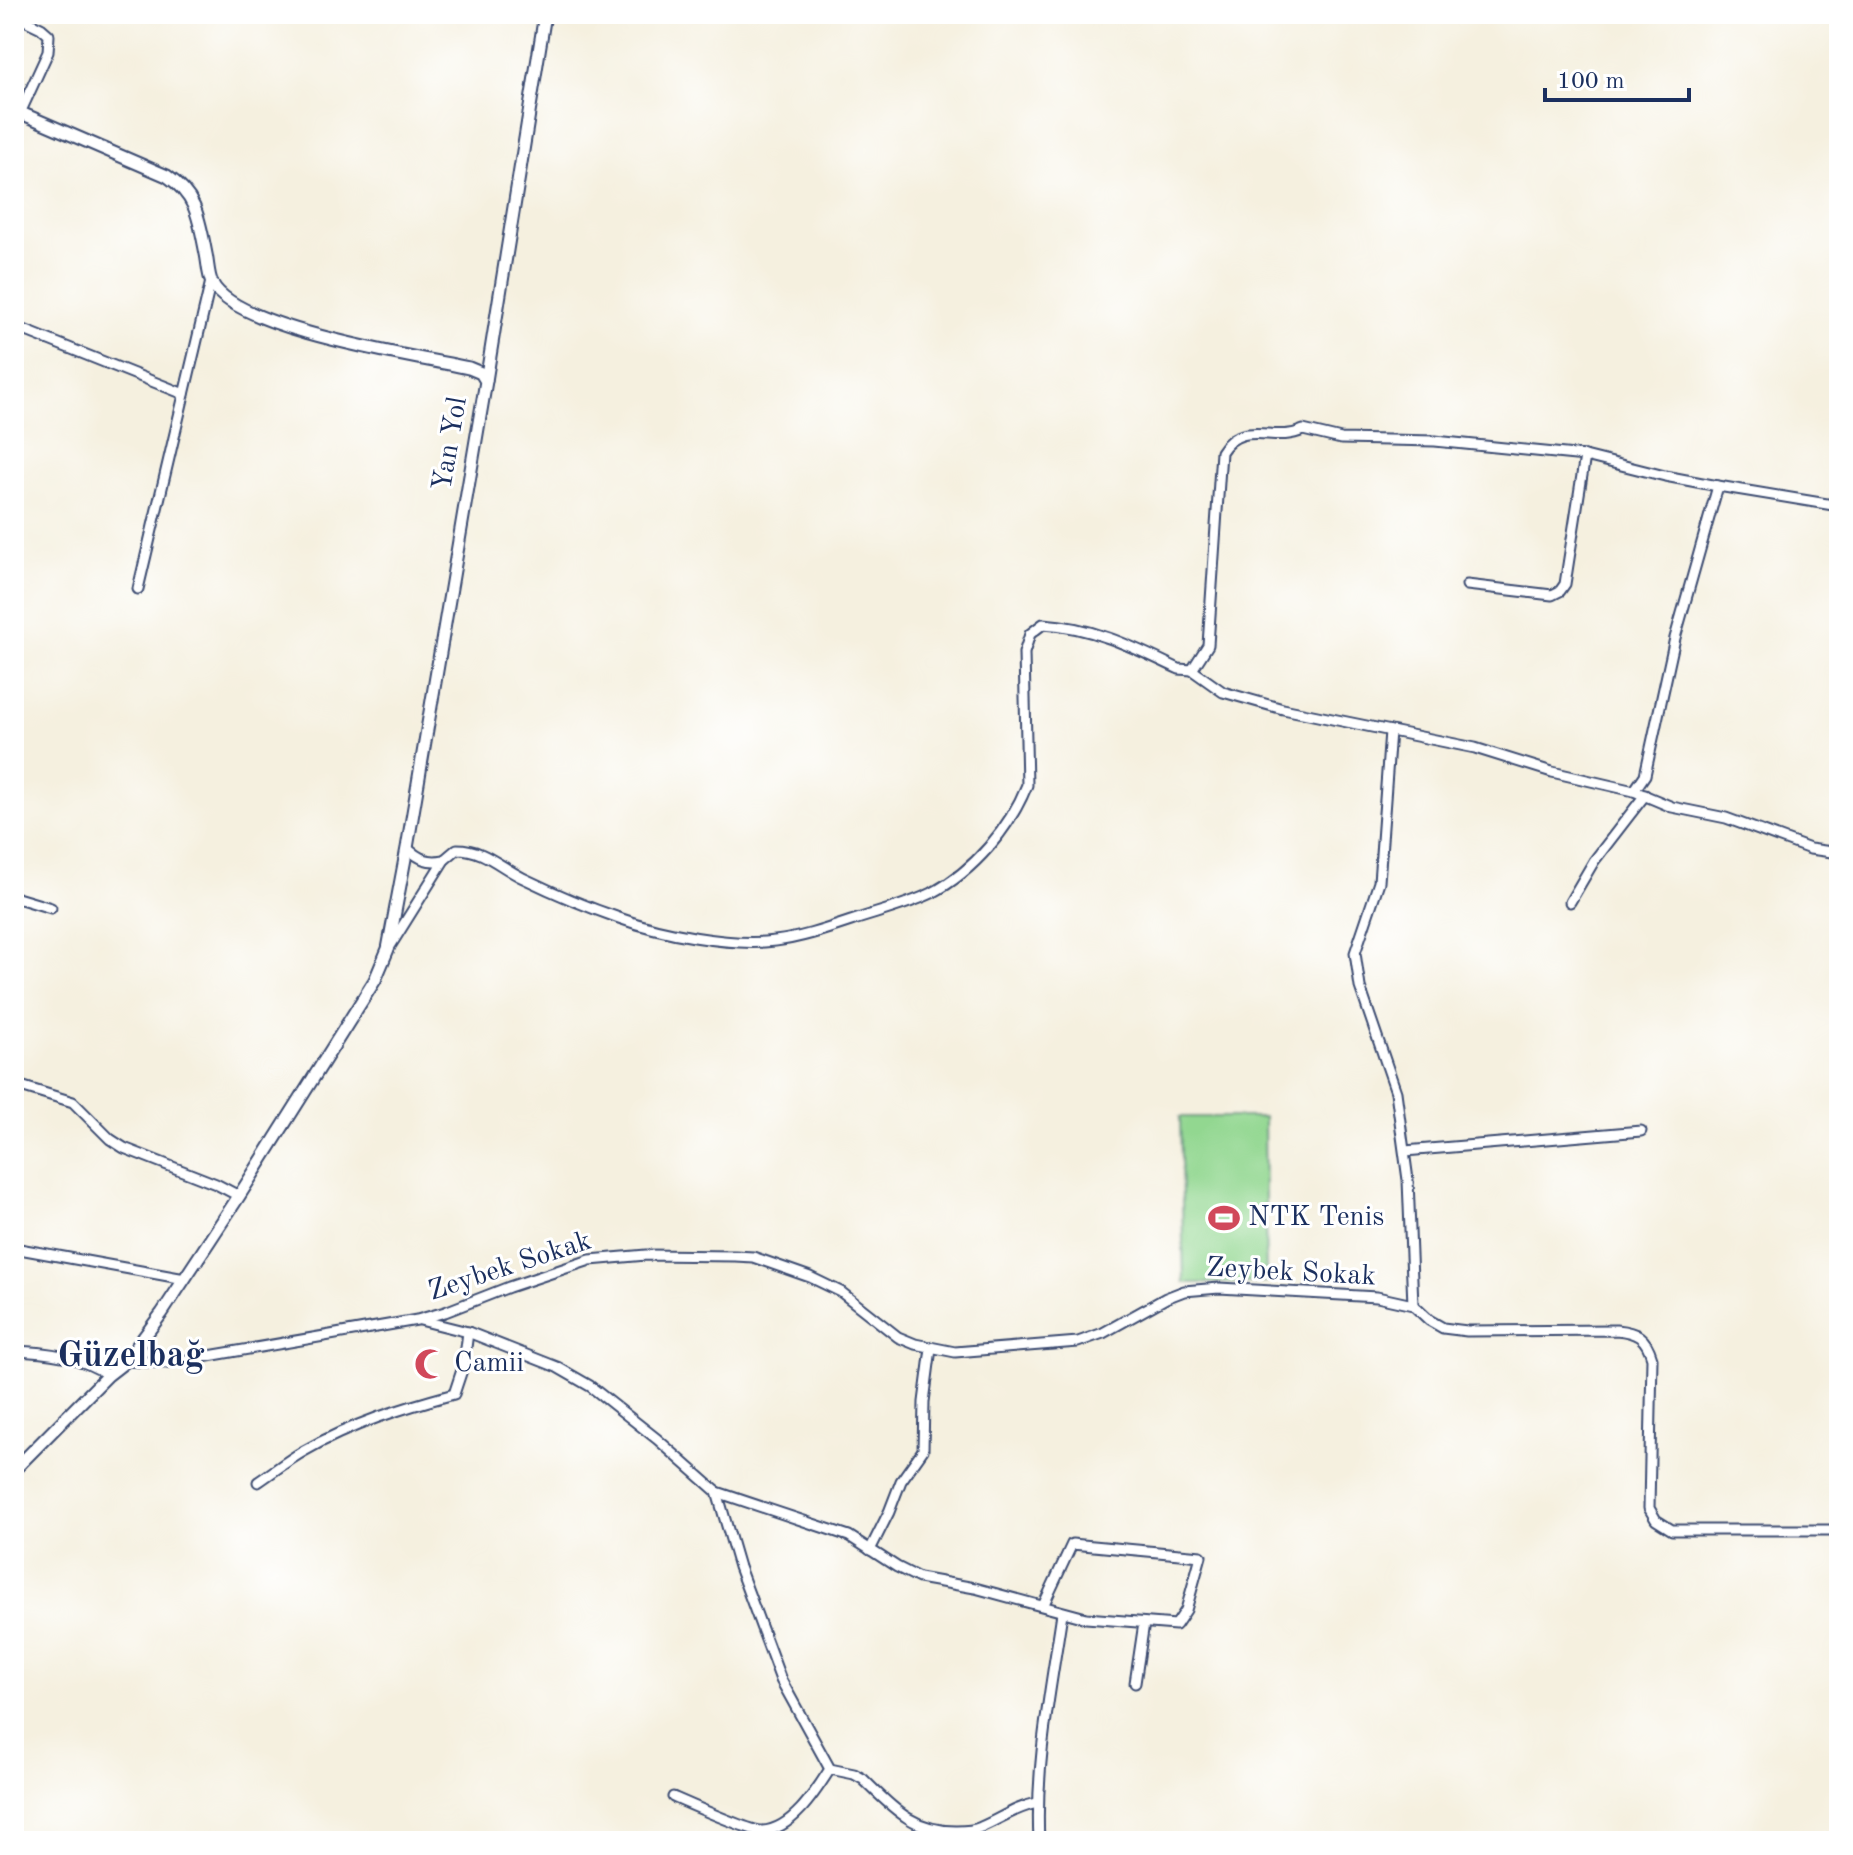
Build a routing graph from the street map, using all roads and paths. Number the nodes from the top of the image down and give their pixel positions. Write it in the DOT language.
graph roads {
  1 [pos="545,14"];
  2 [pos="14,15"];
  3 [pos="17,111"];
  4 [pos="211,281"];
  5 [pos="14,326"];
  6 [pos="486,381"];
  7 [pos="184,394"];
  8 [pos="1585,456"];
  9 [pos="1718,486"];
  10 [pos="1839,506"];
  11 [pos="1467,585"];
  12 [pos="138,589"];
  13 [pos="1192,670"];
  14 [pos="1390,731"];
  15 [pos="1634,791"];
  16 [pos="1645,795"];
  17 [pos="407,848"];
  18 [pos="1839,853"];
  19 [pos="444,860"];
  20 [pos="14,897"];
  21 [pos="1570,902"];
  22 [pos="51,908"];
  23 [pos="388,949"];
  24 [pos="14,1084"];
  25 [pos="1641,1131"];
  26 [pos="1405,1151"];
  27 [pos="239,1196"];
  28 [pos="14,1248"];
  29 [pos="185,1279"];
  30 [pos="1413,1305"];
  31 [pos="417,1320"];
  32 [pos="468,1332"];
  33 [pos="931,1348"];
  34 [pos="14,1351"];
  35 [pos="126,1361"];
  36 [pos="108,1375"];
  37 [pos="14,1470"];
  38 [pos="258,1482"];
  39 [pos="717,1492"];
  40 [pos="1839,1530"];
  41 [pos="870,1550"];
  42 [pos="1043,1606"];
  43 [pos="1062,1613"];
  44 [pos="1144,1623"];
  45 [pos="1135,1683"];
  46 [pos="830,1769"];
  47 [pos="673,1797"];
  48 [pos="1037,1803"];
  49 [pos="1039,1841"];
  1 -- 6 [label="street"];
  2 -- 3 [label="street"];
  3 -- 4 [label="street"];
  4 -- 6 [label="street, Yan Yol"];
  4 -- 7 [label="street"];
  5 -- 7 [label="street"];
  6 -- 17 [label="street, Yan Yol"];
  7 -- 12 [label="street"];
  8 -- 9 [label="street"];
  8 -- 11 [label="street"];
  8 -- 13 [label="street"];
  9 -- 10 [label="street"];
  9 -- 15 [label="street"];
  13 -- 14 [label="street"];
  13 -- 19 [label="street"];
  14 -- 15 [label="street"];
  14 -- 26 [label="street"];
  15 -- 16 [label="street"];
  16 -- 18 [label="street"];
  16 -- 21 [label="street"];
  17 -- 19 [label="street"];
  17 -- 23 [label="street, Yan Yol"];
  19 -- 23 [label="street"];
  20 -- 22 [label="street"];
  23 -- 27 [label="street, Yan Yol"];
  24 -- 27 [label="street"];
  25 -- 26 [label="street"];
  26 -- 30 [label="street"];
  27 -- 29 [label="street, Yan Yol"];
  28 -- 29 [label="street"];
  29 -- 35 [label="street, Yan Yol"];
  30 -- 33 [label="street, Zeybek Sokak"];
  30 -- 40 [label="street, Zeybek Sokak"];
  31 -- 32 [label="street"];
  31 -- 33 [label="street, Zeybek Sokak"];
  31 -- 35 [label="street, Zeybek Sokak"];
  32 -- 38 [label="street"];
  32 -- 39 [label="street"];
  33 -- 41 [label="street"];
  34 -- 36 [label="street"];
  35 -- 36 [label="street, Yan Yol"];
  36 -- 37 [label="street, Yan Yol"];
  39 -- 41 [label="street"];
  39 -- 46 [label="street"];
  41 -- 42 [label="street"];
  42 -- 43 [label="street"];
  42 -- 44 [label="street"];
  43 -- 44 [label="street"];
  43 -- 48 [label="street"];
  44 -- 45 [label="street"];
  46 -- 47 [label="street"];
  46 -- 48 [label="street"];
  48 -- 49 [label="street"];
}
